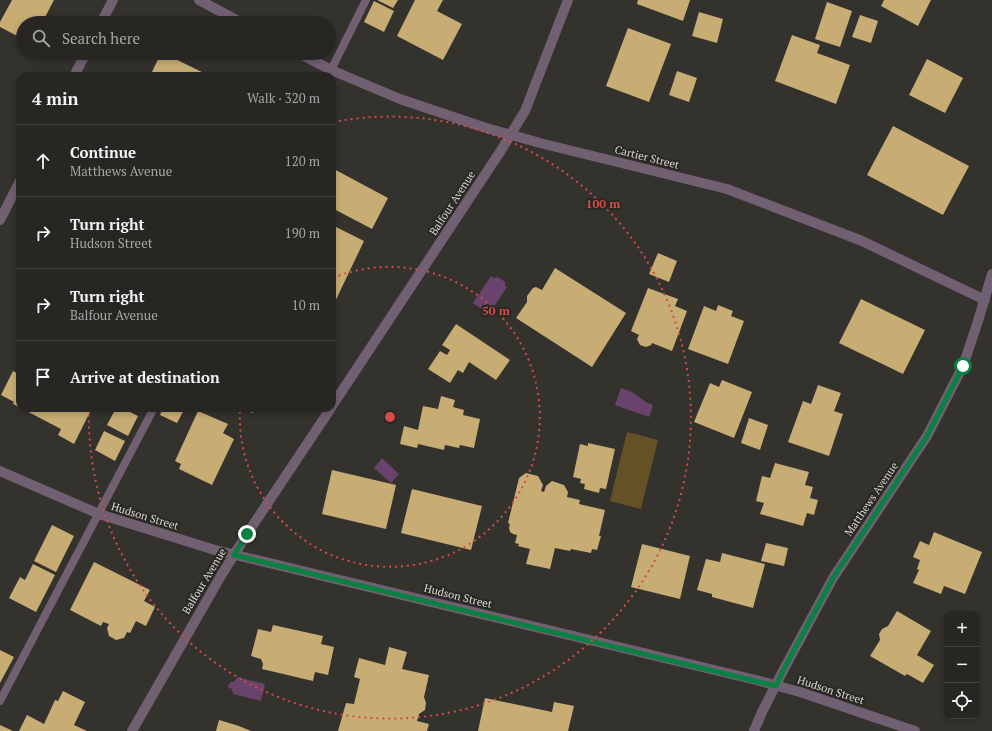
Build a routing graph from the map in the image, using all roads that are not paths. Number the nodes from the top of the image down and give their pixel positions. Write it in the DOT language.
graph roads {
  1 [pos="113,0"];
  2 [pos="199,0"];
  3 [pos="366,0"];
  4 [pos="568,0"];
  5 [pos="105,16"];
  6 [pos="229,16"];
  7 [pos="336,59"];
  8 [pos="82,60"];
  9 [pos="309,60"];
  10 [pos="336,60"];
  11 [pos="76,72"];
  12 [pos="327,72"];
  13 [pos="330,72"];
  14 [pos="336,76"];
  15 [pos="510,135"];
  16 [pos="16,189"];
  17 [pos="0,220"];
  18 [pos="992,274"];
  19 [pos="985,300"];
  20 [pos="336,399"];
  21 [pos="152,412"];
  22 [pos="328,412"];
  23 [pos="0,471"];
  24 [pos="99,514"];
  25 [pos="234,555"];
  26 [pos="776,686"];
  27 [pos="0,701"];
  28 [pos="132,731"];
  29 [pos="754,731"];
  30 [pos="914,731"];
  1 -- 5 [label="street"];
  2 -- 6 [label="street"];
  3 -- 7 [label="lane"];
  4 -- 15 [label="street, Balfour Avenue"];
  8 -- 11 [label="street"];
  9 -- 12 [label="street, Cartier Street"];
  10 -- 13 [label="lane"];
  14 -- 15 [label="street, Cartier Street"];
  15 -- 19 [label="street, Cartier Street"];
  15 -- 20 [label="street, Balfour Avenue"];
  16 -- 17 [label="street"];
  18 -- 19 [label="street, Matthews Avenue"];
  19 -- 26 [label="street, Matthews Avenue"];
  21 -- 24 [label="lane"];
  22 -- 25 [label="street, Balfour Avenue"];
  23 -- 24 [label="street, Hudson Street"];
  24 -- 25 [label="street, Hudson Street"];
  24 -- 27 [label="lane"];
  25 -- 26 [label="street, Hudson Street"];
  25 -- 28 [label="street, Balfour Avenue"];
  26 -- 29 [label="street, Matthews Avenue"];
  26 -- 30 [label="street, Hudson Street"];
}
